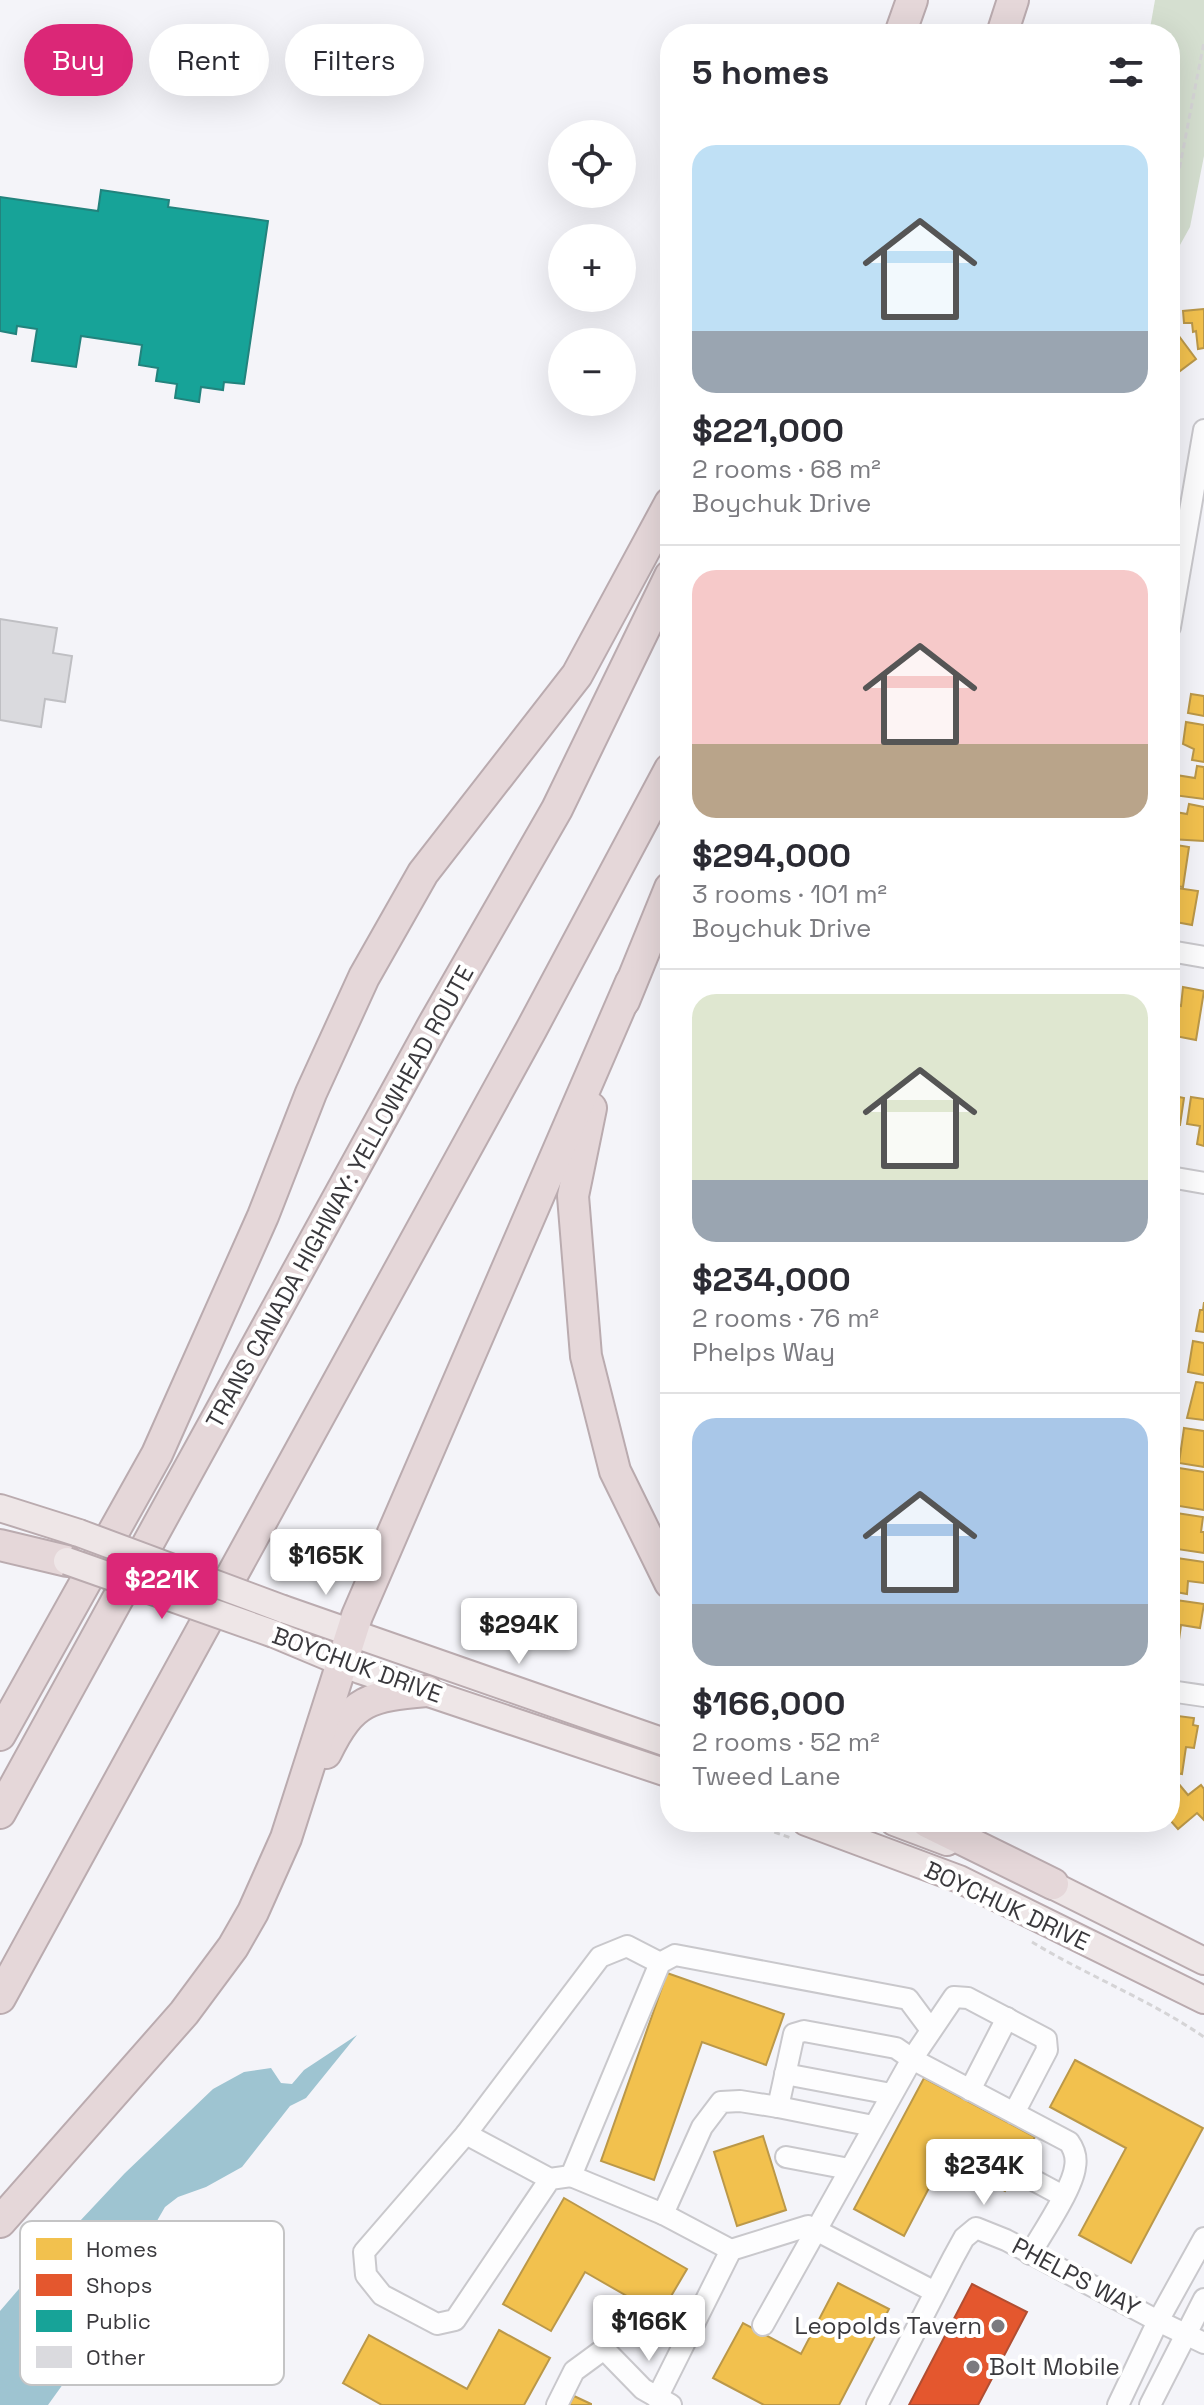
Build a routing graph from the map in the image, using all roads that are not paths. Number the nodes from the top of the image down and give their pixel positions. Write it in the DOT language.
graph roads {
  1 [pos="912,0"];
  2 [pos="1013,0"];
  3 [pos="904,24"];
  4 [pos="1005,24"];
  5 [pos="1204,430"];
  6 [pos="660,521"];
  7 [pos="1180,569"];
  8 [pos="660,597"];
  9 [pos="660,788"];
  10 [pos="660,912"];
  11 [pos="1180,953"];
  12 [pos="1204,957"];
  13 [pos="631,982"];
  14 [pos="1180,1179"];
  15 [pos="1204,1183"];
  16 [pos="0,1508"];
  17 [pos="0,1538"];
  18 [pos="0,1545"];
  19 [pos="67,1561"];
  20 [pos="660,1563"];
  21 [pos="351,1633"];
  22 [pos="343,1662"];
  23 [pos="427,1691"];
  24 [pos="1180,1692"];
  25 [pos="1204,1696"];
  26 [pos="0,1735"];
  27 [pos="660,1741"];
  28 [pos="660,1771"];
  29 [pos="0,1813"];
  30 [pos="805,1832"];
  31 [pos="920,1832"];
  32 [pos="947,1832"];
  33 [pos="286,1838"];
  34 [pos="1053,1884"];
  35 [pos="1204,1961"];
  36 [pos="660,1963"];
  37 [pos="0,1998"];
  38 [pos="1203,2000"];
  39 [pos="1007,2018"];
  40 [pos="931,2030"];
  41 [pos="912,2059"];
  42 [pos="785,2074"];
  43 [pos="970,2090"];
  44 [pos="891,2094"];
  45 [pos="778,2107"];
  46 [pos="1014,2113"];
  47 [pos="873,2126"];
  48 [pos="466,2134"];
  49 [pos="786,2157"];
  50 [pos="849,2169"];
  51 [pos="1024,2175"];
  52 [pos="571,2176"];
  53 [pos="550,2179"];
  54 [pos="1063,2196"];
  55 [pos="663,2214"];
  56 [pos="0,2222"];
  57 [pos="816,2229"];
  58 [pos="1204,2238"];
  59 [pos="731,2250"];
  60 [pos="1030,2254"];
  61 [pos="935,2292"];
  62 [pos="1204,2299"];
  63 [pos="1158,2321"];
  64 [pos="763,2325"];
  65 [pos="1195,2338"];
  66 [pos="664,2401"];
  67 [pos="557,2405"];
  68 [pos="877,2405"];
  69 [pos="1118,2405"];
  70 [pos="1150,2405"];
  1 -- 3 [label="highway"];
  2 -- 4 [label="highway"];
  5 -- 7 [label="street"];
  6 -- 26 [label="highway"];
  8 -- 29 [label="highway, TRANS CANADA HIGHWAY: YELLOWHEAD ROUTE"];
  9 -- 37 [label="highway"];
  10 -- 13 [label="highway"];
  11 -- 12 [label="street"];
  13 -- 20 [label="highway"];
  13 -- 21 [label="highway"];
  14 -- 15 [label="street"];
  16 -- 21 [label="main road, BOYCHUK DRIVE, bridge"];
  17 -- 19 [label="main road, BOYCHUK DRIVE"];
  18 -- 19 [label="highway"];
  19 -- 22 [label="main road, BOYCHUK DRIVE, bridge"];
  21 -- 22 [label="highway"];
  21 -- 27 [label="main road, BOYCHUK DRIVE"];
  22 -- 23 [label="main road, BOYCHUK DRIVE"];
  22 -- 33 [label="highway"];
  23 -- 28 [label="main road, BOYCHUK DRIVE"];
  23 -- 33 [label="highway"];
  24 -- 25 [label="street"];
  30 -- 38 [label="main road, BOYCHUK DRIVE"];
  31 -- 34 [label="main road, BOYCHUK DRIVE"];
  32 -- 34 [label="highway"];
  33 -- 56 [label="highway"];
  34 -- 35 [label="main road, BOYCHUK DRIVE"];
  36 -- 40 [label="street"];
  36 -- 48 [label="street"];
  36 -- 52 [label="street"];
  39 -- 40 [label="street"];
  39 -- 43 [label="street"];
  39 -- 46 [label="street"];
  40 -- 41 [label="street"];
  41 -- 42 [label="street"];
  41 -- 43 [label="street"];
  41 -- 44 [label="street"];
  42 -- 44 [label="street"];
  42 -- 45 [label="street"];
  43 -- 46 [label="street"];
  44 -- 47 [label="street"];
  45 -- 47 [label="street"];
  45 -- 55 [label="street"];
  46 -- 54 [label="street"];
  47 -- 50 [label="street"];
  48 -- 53 [label="street"];
  48 -- 53 [label="street"];
  49 -- 50 [label="street"];
  50 -- 57 [label="street"];
  51 -- 54 [label="street"];
  52 -- 53 [label="street"];
  52 -- 55 [label="street"];
  54 -- 60 [label="street"];
  55 -- 59 [label="street"];
  57 -- 59 [label="street"];
  57 -- 61 [label="street"];
  57 -- 64 [label="street"];
  58 -- 63 [label="street"];
  59 -- 66 [label="street"];
  60 -- 61 [label="street, PHELPS WAY"];
  60 -- 63 [label="street, PHELPS WAY"];
  61 -- 68 [label="street, PHELPS WAY"];
  62 -- 65 [label="street"];
  63 -- 65 [label="street, PHELPS WAY"];
  63 -- 69 [label="street"];
  65 -- 70 [label="street"];
  66 -- 67 [label="street"];
}
